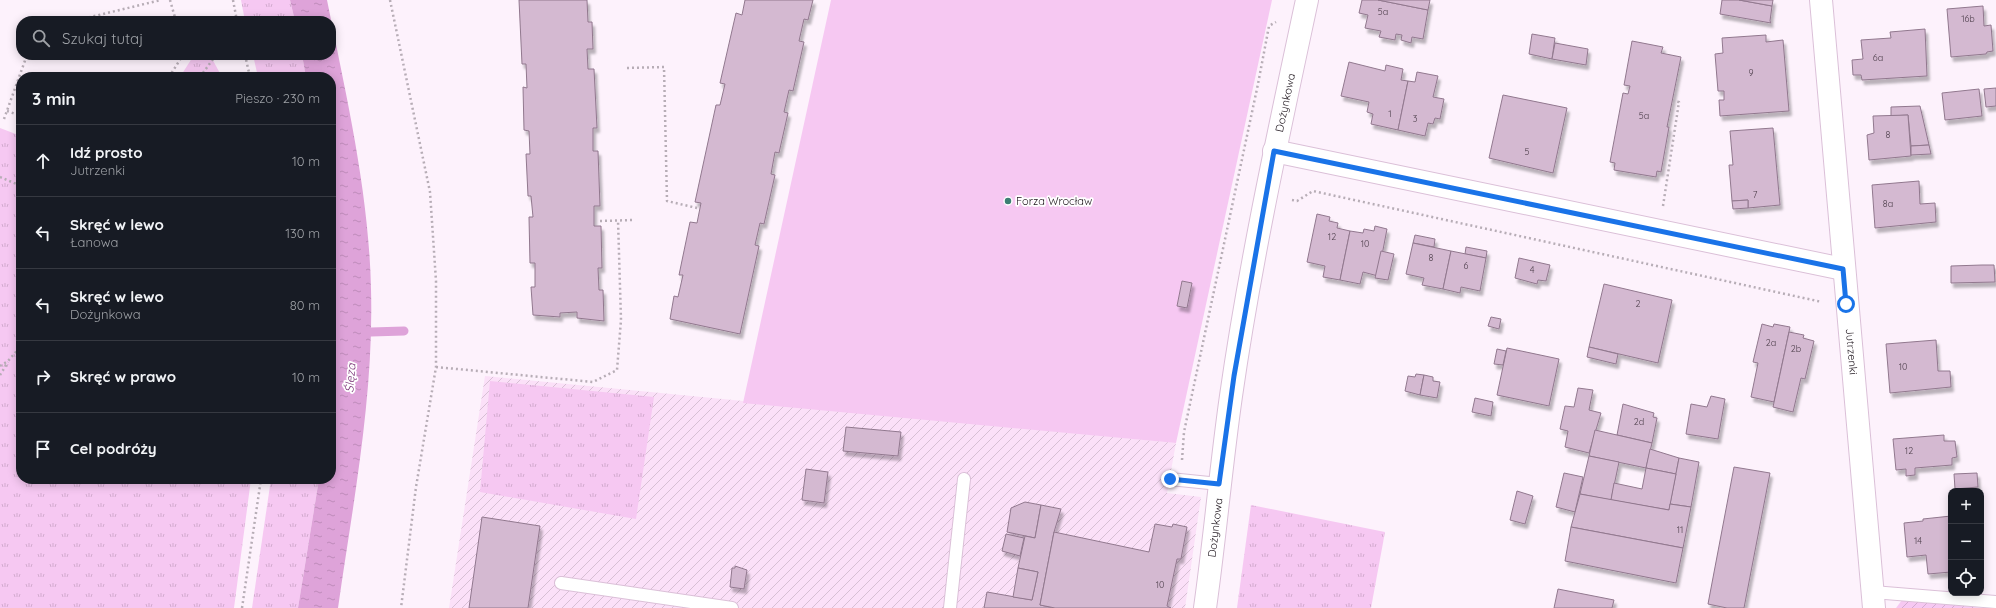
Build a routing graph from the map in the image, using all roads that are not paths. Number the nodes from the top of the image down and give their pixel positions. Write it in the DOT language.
graph roads {
  1 [pos="1307,0"];
  2 [pos="1821,0"];
  3 [pos="1274,151"];
  4 [pos="1843,269"];
  5 [pos="964,479"];
  6 [pos="1175,479"];
  7 [pos="1219,484"];
  8 [pos="561,583"];
  9 [pos="1873,600"];
  10 [pos="1996,602"];
  11 [pos="732,608"];
  12 [pos="950,608"];
  13 [pos="1205,608"];
  1 -- 3 [label="street, Dożynkowa"];
  2 -- 4 [label="street, Jutrzenki"];
  3 -- 4 [label="street"];
  3 -- 7 [label="street, Dożynkowa"];
  4 -- 9 [label="street, Jutrzenki"];
  5 -- 12 [label="lane"];
  6 -- 7 [label="lane"];
  7 -- 13 [label="street, Dożynkowa"];
  8 -- 11 [label="lane"];
  9 -- 10 [label="lane"];
}
